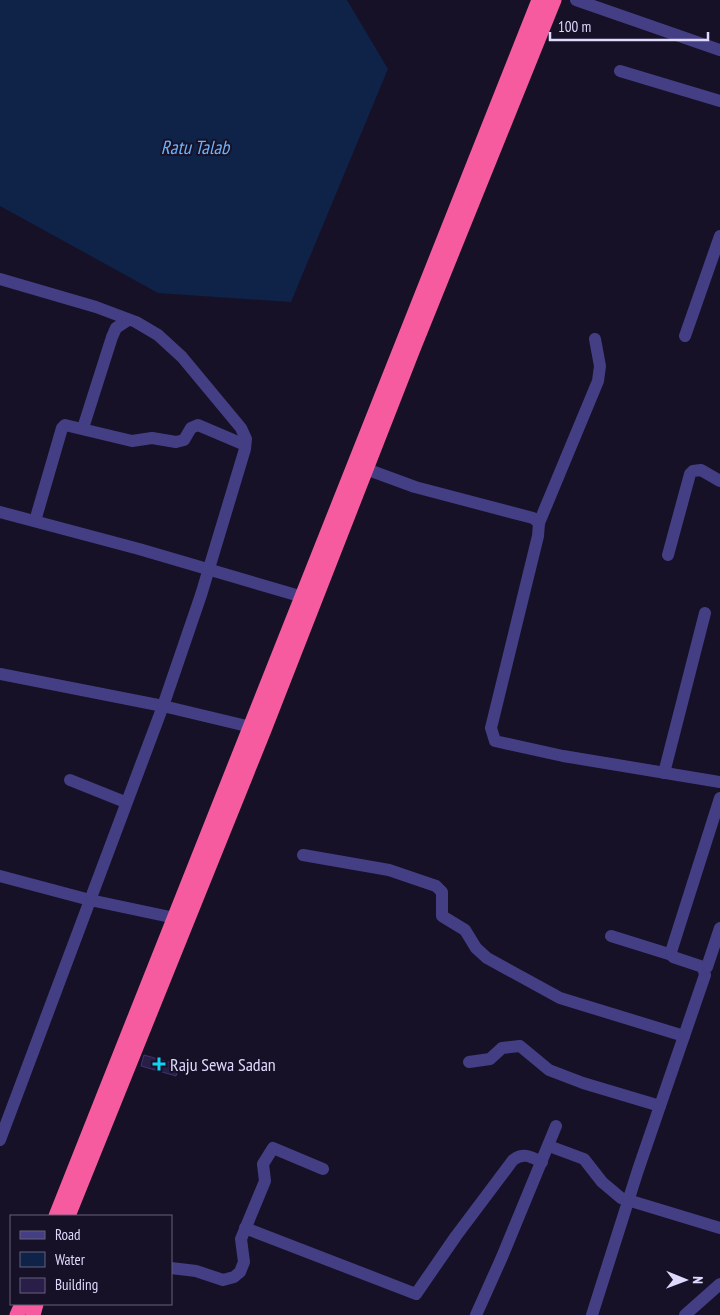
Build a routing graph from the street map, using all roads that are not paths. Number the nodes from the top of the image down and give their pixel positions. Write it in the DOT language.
graph roads {
  1 [pos="539,0"];
  2 [pos="554,0"];
  3 [pos="576,0"];
  4 [pos="720,50"];
  5 [pos="620,71"];
  6 [pos="720,101"];
  7 [pos="720,236"];
  8 [pos="0,279"];
  9 [pos="128,320"];
  10 [pos="685,336"];
  11 [pos="595,339"];
  12 [pos="83,428"];
  13 [pos="245,445"];
  14 [pos="366,469"];
  15 [pos="720,481"];
  16 [pos="0,512"];
  17 [pos="36,521"];
  18 [pos="539,523"];
  19 [pos="668,555"];
  20 [pos="208,570"];
  21 [pos="302,597"];
  22 [pos="705,613"];
  23 [pos="0,674"];
  24 [pos="163,706"];
  25 [pos="251,727"];
  26 [pos="664,773"];
  27 [pos="70,780"];
  28 [pos="720,782"];
  29 [pos="720,798"];
  30 [pos="125,802"];
  31 [pos="717,818"];
  32 [pos="303,855"];
  33 [pos="0,876"];
  34 [pos="90,900"];
  35 [pos="175,918"];
  36 [pos="720,928"];
  37 [pos="611,936"];
  38 [pos="672,955"];
  39 [pos="710,968"];
  40 [pos="684,1036"];
  41 [pos="469,1062"];
  42 [pos="660,1106"];
  43 [pos="556,1126"];
  44 [pos="0,1140"];
  45 [pos="549,1146"];
  46 [pos="542,1162"];
  47 [pos="323,1169"];
  48 [pos="628,1201"];
  49 [pos="56,1215"];
  50 [pos="68,1215"];
  51 [pos="246,1228"];
  52 [pos="720,1228"];
  53 [pos="172,1268"];
  54 [pos="720,1284"];
  55 [pos="476,1315"];
  56 [pos="592,1315"];
  57 [pos="686,1315"];
  1 -- 21 [label="highway"];
  2 -- 14 [label="highway"];
  3 -- 4 [label="street"];
  5 -- 6 [label="street"];
  7 -- 10 [label="street"];
  8 -- 9 [label="street"];
  9 -- 12 [label="street"];
  9 -- 13 [label="street"];
  11 -- 18 [label="street"];
  12 -- 13 [label="street"];
  12 -- 17 [label="street"];
  13 -- 20 [label="street"];
  14 -- 18 [label="street"];
  14 -- 50 [label="highway"];
  15 -- 19 [label="street"];
  16 -- 17 [label="street"];
  17 -- 20 [label="street"];
  18 -- 26 [label="street"];
  20 -- 21 [label="street"];
  20 -- 24 [label="street"];
  21 -- 25 [label="highway"];
  22 -- 26 [label="street"];
  23 -- 24 [label="street"];
  24 -- 25 [label="street"];
  24 -- 30 [label="street"];
  25 -- 35 [label="highway"];
  26 -- 28 [label="street"];
  27 -- 30 [label="street"];
  29 -- 31 [label="street"];
  30 -- 34 [label="street"];
  31 -- 38 [label="street"];
  32 -- 40 [label="street"];
  33 -- 34 [label="street"];
  34 -- 35 [label="street"];
  34 -- 44 [label="street"];
  35 -- 49 [label="highway"];
  36 -- 39 [label="street"];
  37 -- 38 [label="street"];
  38 -- 39 [label="street"];
  39 -- 40 [label="street"];
  40 -- 42 [label="street"];
  41 -- 42 [label="street"];
  42 -- 48 [label="street"];
  43 -- 45 [label="street"];
  45 -- 46 [label="street"];
  45 -- 48 [label="street"];
  46 -- 51 [label="street"];
  46 -- 55 [label="street"];
  47 -- 51 [label="street"];
  48 -- 52 [label="street"];
  48 -- 56 [label="street"];
  51 -- 53 [label="street"];
  54 -- 57 [label="street"];
}
